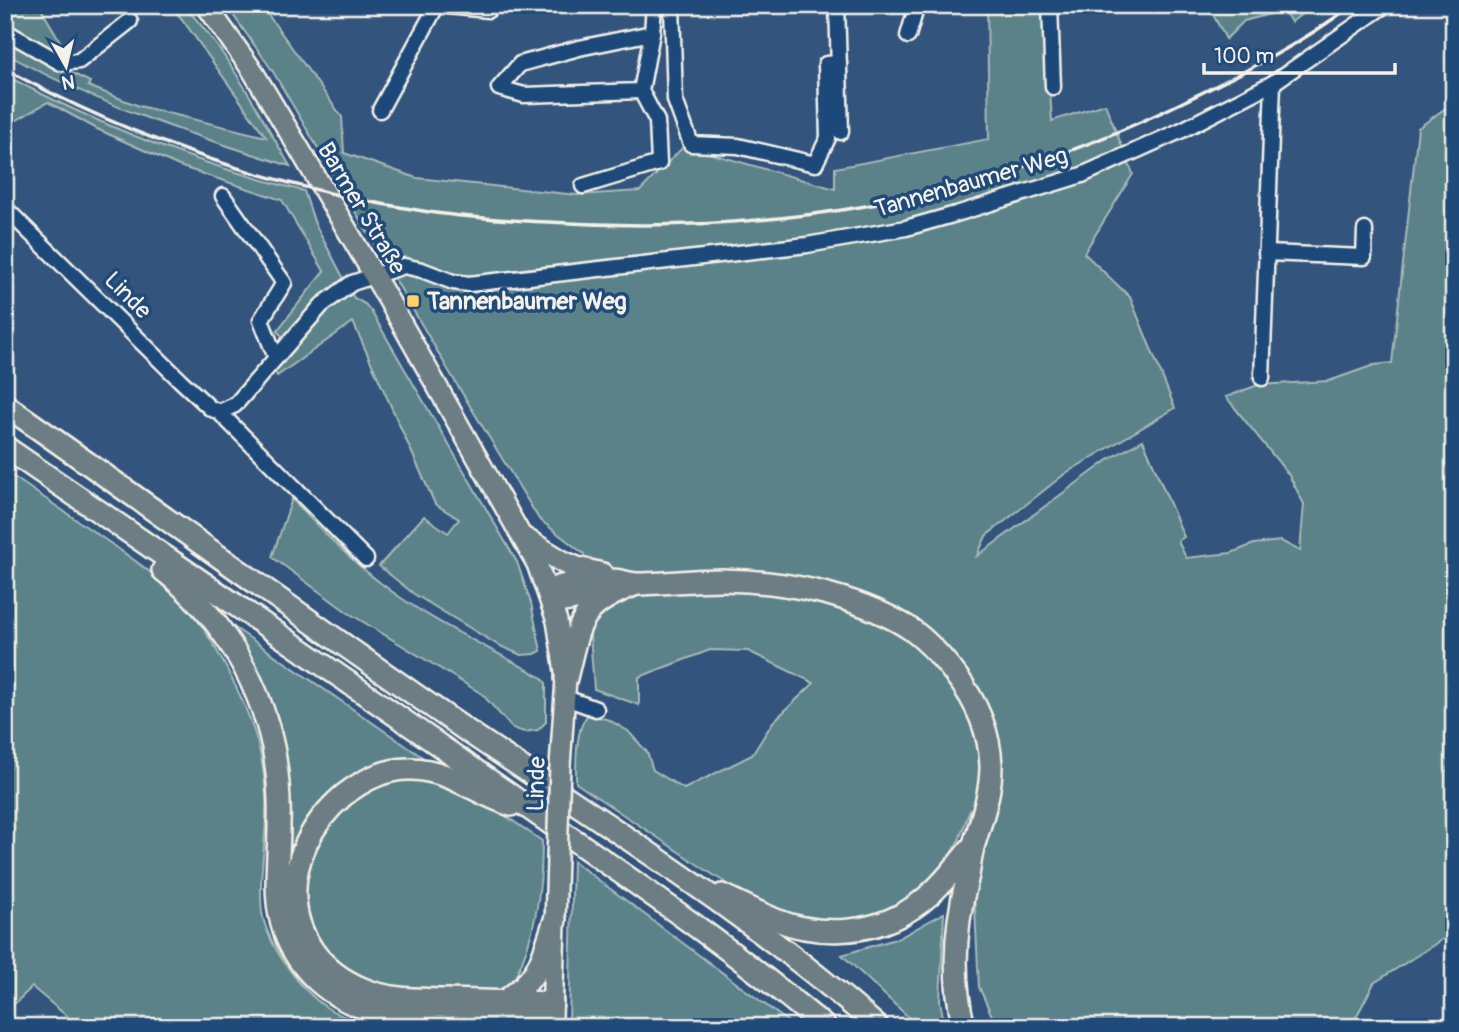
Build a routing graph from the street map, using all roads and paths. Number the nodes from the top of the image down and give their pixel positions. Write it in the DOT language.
graph roads {
  1 [pos="206,5"];
  2 [pos="490,5"];
  3 [pos="654,5"];
  4 [pos="672,5"];
  5 [pos="837,5"];
  6 [pos="916,5"];
  7 [pos="1050,5"];
  8 [pos="1385,5"];
  9 [pos="130,22"];
  10 [pos="5,30"];
  11 [pos="652,33"];
  12 [pos="908,36"];
  13 [pos="839,63"];
  14 [pos="1273,83"];
  15 [pos="1053,87"];
  16 [pos="641,91"];
  17 [pos="380,110"];
  18 [pos="841,132"];
  19 [pos="583,186"];
  20 [pos="223,196"];
  21 [pos="5,208"];
  22 [pos="1365,230"];
  23 [pos="1266,253"];
  24 [pos="374,275"];
  25 [pos="276,358"];
  26 [pos="1262,378"];
  27 [pos="5,405"];
  28 [pos="219,412"];
  29 [pos="5,447"];
  30 [pos="108,518"];
  31 [pos="528,544"];
  32 [pos="366,559"];
  33 [pos="612,587"];
  34 [pos="550,596"];
  35 [pos="566,688"];
  36 [pos="596,709"];
  37 [pos="536,813"];
  38 [pos="974,843"];
  39 [pos="688,881"];
  40 [pos="555,920"];
  41 [pos="503,1002"];
  42 [pos="552,1016"];
  43 [pos="496,1023"];
  44 [pos="825,1027"];
  45 [pos="878,1027"];
  46 [pos="964,1027"];
  1 -- 24 [label="main road, Barmer Straße"];
  2 -- 17 [label="street"];
  3 -- 11 [label="street"];
  4 -- 13 [label="street"];
  5 -- 13 [label="street"];
  6 -- 12 [label="street"];
  7 -- 15 [label="street"];
  8 -- 14 [label="street, Tannenbaumer Weg"];
  9 -- 10 [label="street"];
  11 -- 16 [label="street"];
  11 -- 16 [label="street"];
  13 -- 18 [label="street"];
  14 -- 23 [label="street"];
  14 -- 24 [label="street, Tannenbaumer Weg"];
  16 -- 19 [label="street"];
  20 -- 25 [label="street"];
  21 -- 28 [label="street, Linde"];
  22 -- 23 [label="street"];
  23 -- 26 [label="street"];
  24 -- 25 [label="street"];
  24 -- 31 [label="main road, Barmer Straße"];
  25 -- 28 [label="street"];
  27 -- 39 [label="highway"];
  28 -- 32 [label="street, Linde"];
  29 -- 30 [label="highway"];
  30 -- 37 [label="highway"];
  30 -- 43 [label="highway"];
  31 -- 33 [label="highway"];
  31 -- 34 [label="main road, Linde"];
  33 -- 34 [label="highway"];
  33 -- 35 [label="highway"];
  33 -- 38 [label="highway"];
  34 -- 35 [label="main road, Linde"];
  35 -- 36 [label="street"];
  35 -- 40 [label="main road, Linde, bridge"];
  37 -- 41 [label="highway"];
  37 -- 44 [label="highway"];
  38 -- 39 [label="highway"];
  38 -- 46 [label="highway"];
  39 -- 45 [label="highway"];
  40 -- 41 [label="highway"];
  40 -- 42 [label="main road, Linde"];
  41 -- 42 [label="highway"];
  42 -- 43 [label="highway"];
}
